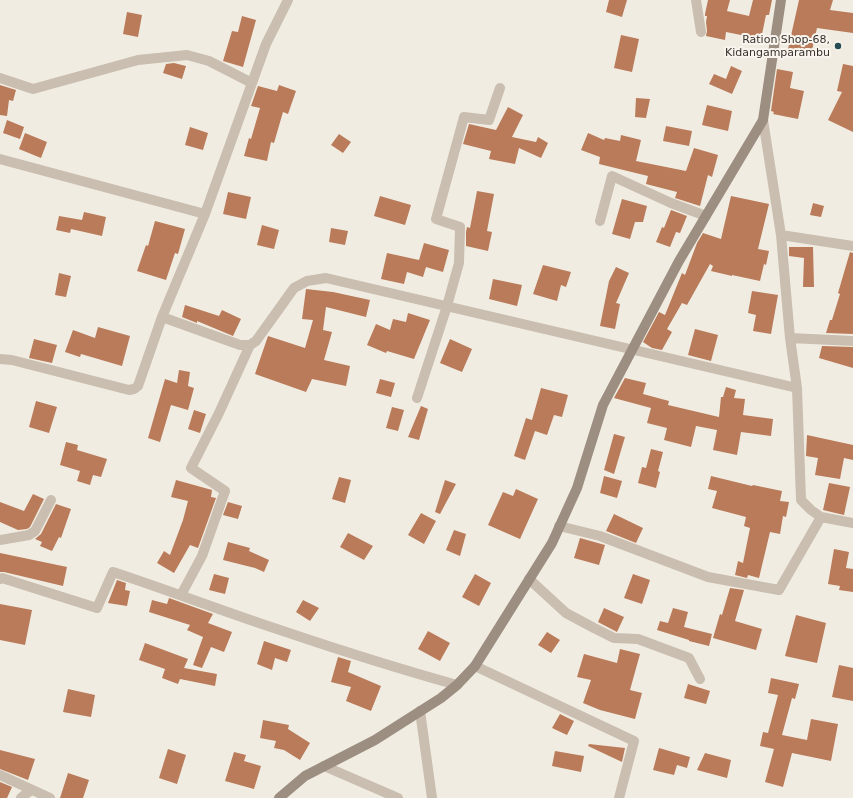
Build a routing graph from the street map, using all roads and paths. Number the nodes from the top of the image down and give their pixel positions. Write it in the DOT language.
graph roads {
  1 [pos="288,0"];
  2 [pos="696,0"];
  3 [pos="781,0"];
  4 [pos="701,32"];
  5 [pos="0,78"];
  6 [pos="252,83"];
  7 [pos="500,88"];
  8 [pos="763,120"];
  9 [pos="0,159"];
  10 [pos="205,214"];
  11 [pos="706,216"];
  12 [pos="600,220"];
  13 [pos="781,235"];
  14 [pos="853,246"];
  15 [pos="447,306"];
  16 [pos="162,317"];
  17 [pos="790,338"];
  18 [pos="853,340"];
  19 [pos="250,345"];
  20 [pos="632,349"];
  21 [pos="0,359"];
  22 [pos="797,388"];
  23 [pos="417,398"];
  24 [pos="51,500"];
  25 [pos="821,517"];
  26 [pos="853,523"];
  27 [pos="559,526"];
  28 [pos="0,540"];
  29 [pos="529,578"];
  30 [pos="0,579"];
  31 [pos="182,595"];
  32 [pos="475,666"];
  33 [pos="700,679"];
  34 [pos="457,686"];
  35 [pos="420,711"];
  36 [pos="324,766"];
  37 [pos="0,776"];
  38 [pos="31,790"];
  39 [pos="21,798"];
  40 [pos="50,798"];
  41 [pos="279,798"];
  42 [pos="398,798"];
  43 [pos="432,798"];
  44 [pos="620,798"];
  1 -- 6 [label="street"];
  2 -- 4 [label="street"];
  3 -- 8 [label="main road"];
  5 -- 6 [label="street"];
  6 -- 10 [label="street"];
  7 -- 15 [label="street"];
  8 -- 11 [label="main road"];
  8 -- 13 [label="street"];
  9 -- 10 [label="street"];
  10 -- 16 [label="street"];
  11 -- 12 [label="street"];
  11 -- 20 [label="main road"];
  13 -- 14 [label="street"];
  13 -- 17 [label="street"];
  15 -- 19 [label="street"];
  15 -- 20 [label="street"];
  15 -- 23 [label="street"];
  16 -- 19 [label="street"];
  16 -- 21 [label="street"];
  17 -- 18 [label="street"];
  17 -- 22 [label="street"];
  19 -- 31 [label="street"];
  20 -- 22 [label="street"];
  20 -- 27 [label="main road"];
  22 -- 25 [label="street"];
  24 -- 28 [label="street"];
  25 -- 26 [label="street"];
  25 -- 27 [label="street"];
  27 -- 29 [label="main road"];
  29 -- 32 [label="main road"];
  29 -- 33 [label="street"];
  30 -- 31 [label="street"];
  31 -- 34 [label="street"];
  32 -- 34 [label="main road"];
  32 -- 44 [label="street"];
  34 -- 35 [label="main road"];
  35 -- 36 [label="main road"];
  35 -- 43 [label="street"];
  36 -- 41 [label="main road"];
  36 -- 42 [label="street"];
  37 -- 38 [label="street"];
  38 -- 39 [label="street"];
  38 -- 40 [label="street"];
}
